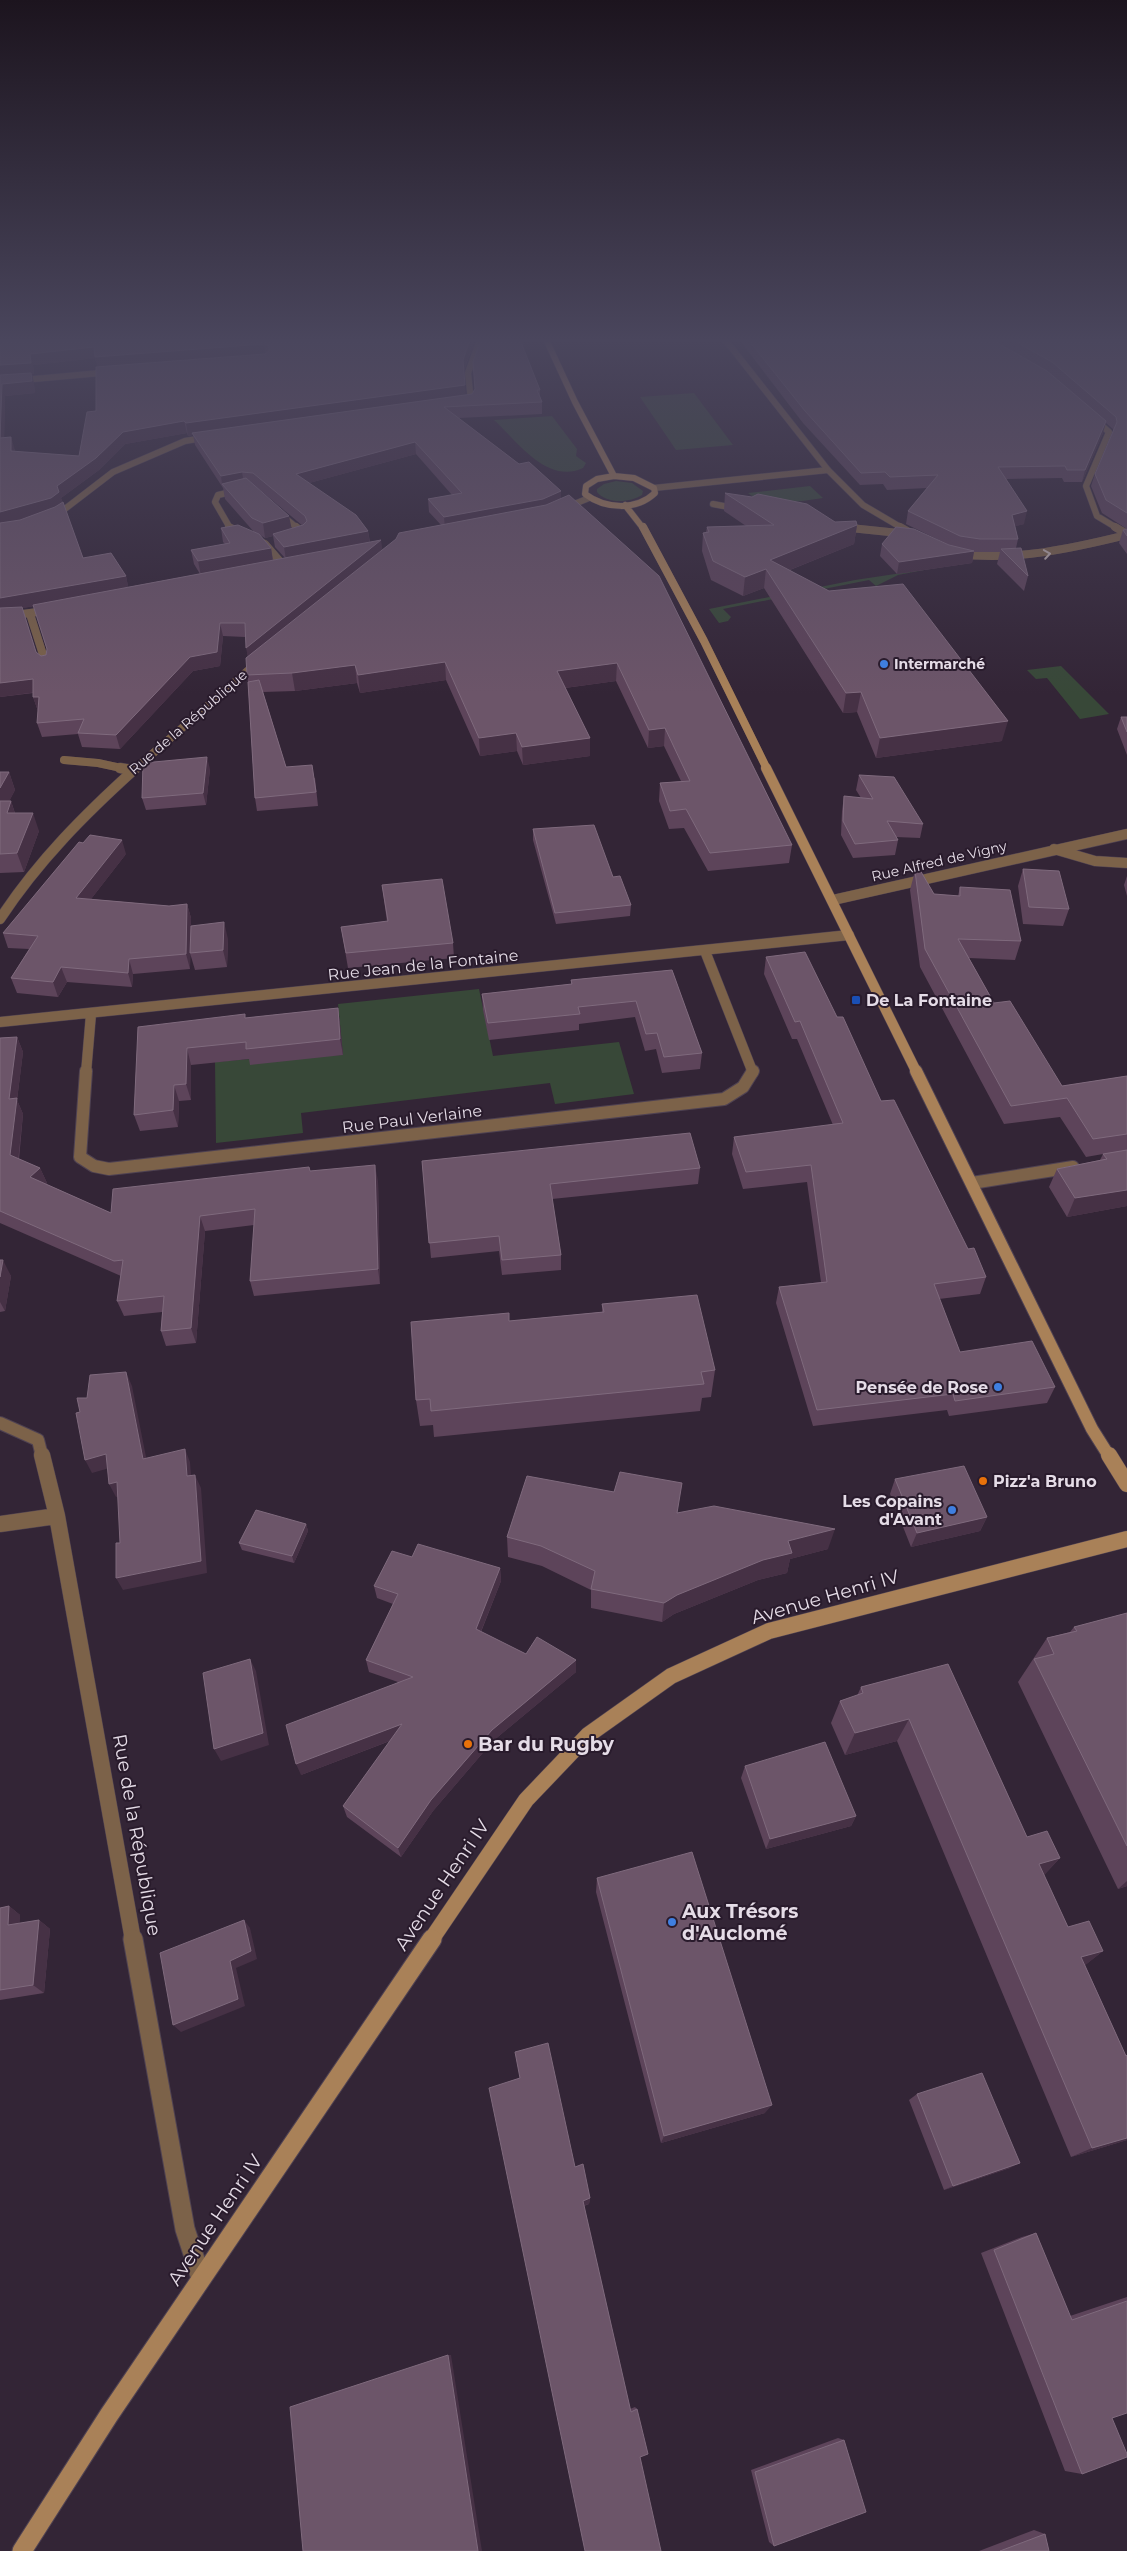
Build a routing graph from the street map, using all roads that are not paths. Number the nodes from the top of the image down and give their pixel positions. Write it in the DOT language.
graph roads {
  1 [pos="150,456"];
  2 [pos="603,456"];
  3 [pos="817,456"];
  4 [pos="1099,456"];
  5 [pos="828,470"];
  6 [pos="614,476"];
  7 [pos="654,488"];
  8 [pos="245,489"];
  9 [pos="589,498"];
  10 [pos="713,504"];
  11 [pos="625,505"];
  12 [pos="274,509"];
  13 [pos="752,511"];
  14 [pos="554,512"];
  15 [pos="41,520"];
  16 [pos="829,525"];
  17 [pos="1127,535"];
  18 [pos="284,539"];
  19 [pos="274,542"];
  20 [pos="265,544"];
  21 [pos="948,551"];
  22 [pos="293,565"];
  23 [pos="284,566"];
  24 [pos="274,568"];
  25 [pos="60,608"];
  26 [pos="30,614"];
  27 [pos="0,617"];
  28 [pos="267,655"];
  29 [pos="46,664"];
  30 [pos="64,760"];
  31 [pos="132,770"];
  32 [pos="1127,834"];
  33 [pos="1052,849"];
  34 [pos="1127,863"];
  35 [pos="833,900"];
  36 [pos="0,918"];
  37 [pos="849,936"];
  38 [pos="705,951"];
  39 [pos="91,1014"];
  40 [pos="0,1022"];
  41 [pos="1081,1166"];
  42 [pos="972,1183"];
  43 [pos="0,1423"];
  44 [pos="1127,1484"];
  45 [pos="56,1516"];
  46 [pos="0,1524"];
  47 [pos="1127,1539"];
  48 [pos="201,2278"];
  49 [pos="22,2551"];
  1 -- 15 [label="street"];
  2 -- 6 [label="street"];
  3 -- 5 [label="street"];
  4 -- 17 [label="street"];
  5 -- 7 [label="street"];
  5 -- 16 [label="street"];
  6 -- 7 [label="street"];
  6 -- 9 [label="street"];
  7 -- 11 [label="street"];
  8 -- 20 [label="street"];
  9 -- 11 [label="street"];
  9 -- 14 [label="street"];
  10 -- 13 [label="street"];
  11 -- 35 [label="street"];
  12 -- 18 [label="street"];
  21 -- 17 [label="street, one-way"];
  19 -- 20 [label="street"];
  20 -- 23 [label="street"];
  22 -- 23 [label="street"];
  23 -- 24 [label="street"];
  25 -- 26 [label="street"];
  26 -- 27 [label="street"];
  26 -- 29 [label="street"];
  28 -- 31 [label="street, Rue de la République"];
  30 -- 31 [label="street"];
  31 -- 36 [label="street, Rue de la République"];
  32 -- 33 [label="street, Rue Alfred de Vigny"];
  33 -- 34 [label="street, Rue Alfred de Vigny"];
  33 -- 35 [label="street, Rue Alfred de Vigny"];
  35 -- 37 [label="street"];
  37 -- 38 [label="street, Rue Jean de la Fontaine"];
  37 -- 42 [label="street"];
  38 -- 39 [label="street, Rue Jean de la Fontaine"];
  38 -- 39 [label="street, Rue Paul Verlaine"];
  39 -- 40 [label="street, Rue Jean de la Fontaine"];
  41 -- 42 [label="street"];
  42 -- 44 [label="street"];
  43 -- 45 [label="street, Rue de la République"];
  45 -- 46 [label="street"];
  45 -- 48 [label="street, Rue de la République"];
  47 -- 48 [label="street, Avenue Henri IV"];
  48 -- 49 [label="street, Avenue Henri IV"];
}
